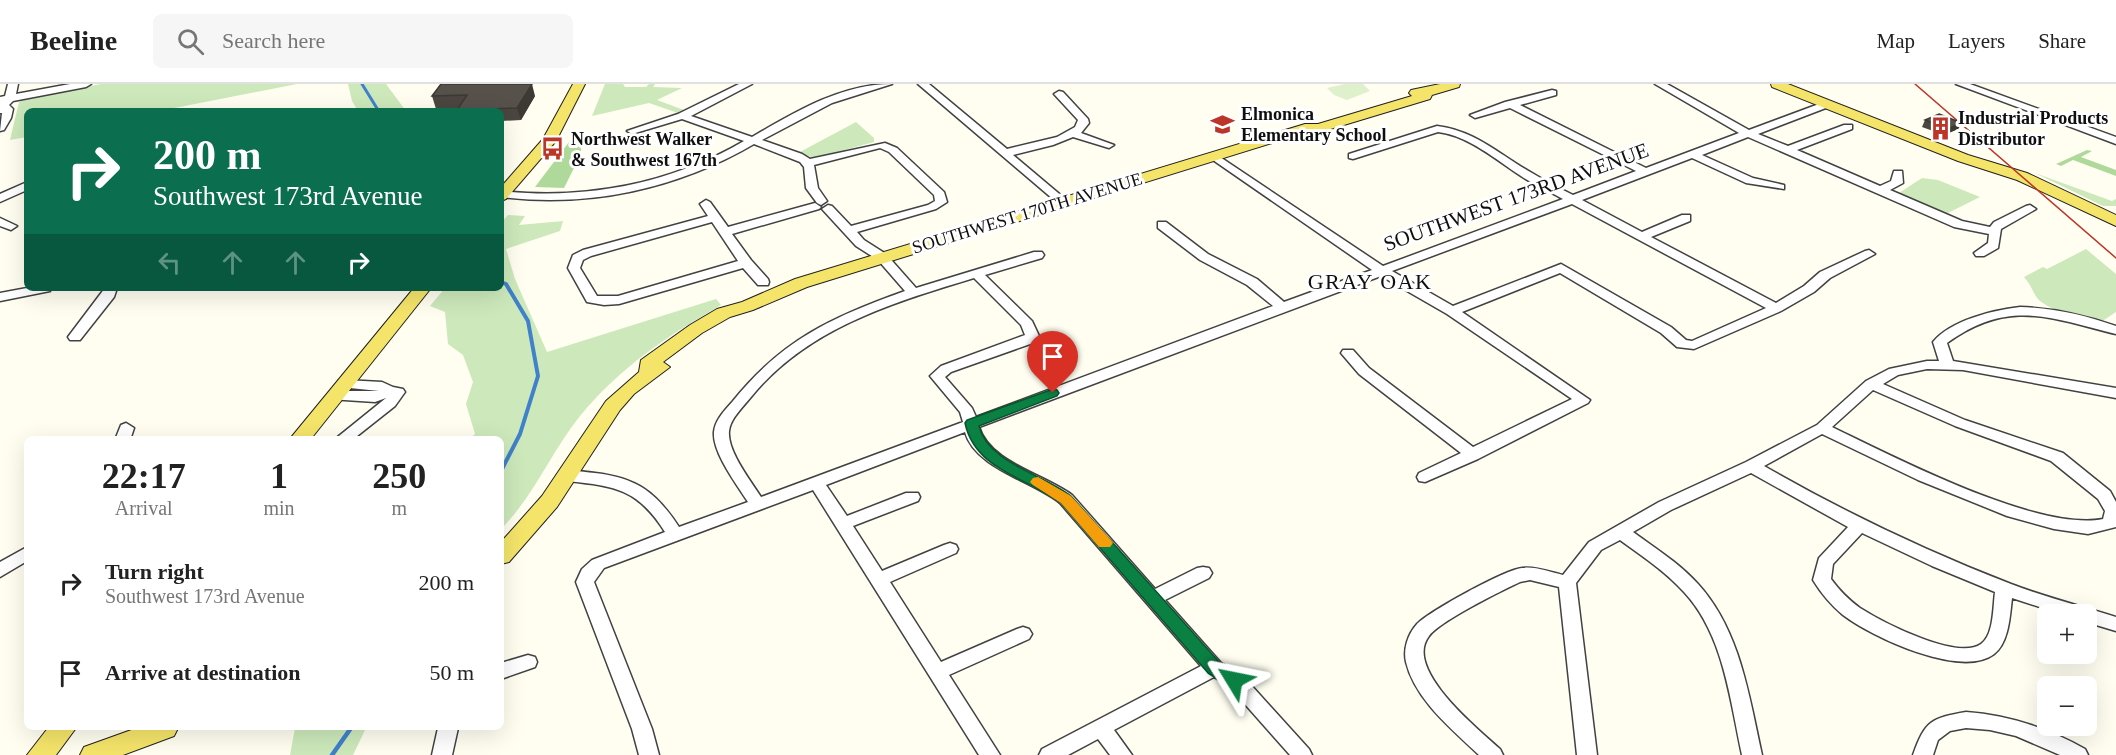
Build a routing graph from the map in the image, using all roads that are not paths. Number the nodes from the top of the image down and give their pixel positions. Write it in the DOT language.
graph roads {
  1 [pos="12,84"];
  2 [pos="86,84"];
  3 [pos="579,84"];
  4 [pos="747,84"];
  5 [pos="887,84"];
  6 [pos="923,84"];
  7 [pos="1454,84"];
  8 [pos="1660,84"];
  9 [pos="1777,84"];
  10 [pos="1961,84"];
  11 [pos="1552,93"];
  12 [pos="1059,94"];
  13 [pos="4,104"];
  14 [pos="1509,104"];
  15 [pos="1827,104"];
  16 [pos="1475,115"];
  17 [pos="682,117"];
  18 [pos="0,124"];
  19 [pos="1848,127"];
  20 [pos="2116,128"];
  21 [pos="632,131"];
  22 [pos="1749,133"];
  23 [pos="1073,135"];
  24 [pos="2101,135"];
  25 [pos="2116,141"];
  26 [pos="753,142"];
  27 [pos="1108,145"];
  28 [pos="1788,150"];
  29 [pos="1006,153"];
  30 [pos="1692,154"];
  31 [pos="1214,156"];
  32 [pos="1353,156"];
  33 [pos="1963,158"];
  34 [pos="809,163"];
  35 [pos="1644,171"];
  36 [pos="1898,173"];
  37 [pos="24,187"];
  38 [pos="1780,187"];
  39 [pos="1881,190"];
  40 [pos="504,192"];
  41 [pos="504,195"];
  42 [pos="1571,198"];
  43 [pos="0,200"];
  44 [pos="1064,203"];
  45 [pos="706,204"];
  46 [pos="821,206"];
  47 [pos="2030,209"];
  48 [pos="2113,216"];
  49 [pos="715,218"];
  50 [pos="1686,218"];
  51 [pos="1162,225"];
  52 [pos="848,231"];
  53 [pos="2116,231"];
  54 [pos="724,232"];
  55 [pos="1995,232"];
  56 [pos="1642,236"];
  57 [pos="1980,253"];
  58 [pos="1869,254"];
  59 [pos="1038,255"];
  60 [pos="882,257"];
  61 [pos="746,263"];
  62 [pos="1381,270"];
  63 [pos="978,275"];
  64 [pos="763,282"];
  65 [pos="30,291"];
  66 [pos="109,291"];
  67 [pos="421,291"];
  68 [pos="914,294"];
  69 [pos="0,297"];
  70 [pos="1282,307"];
  71 [pos="1776,308"];
  72 [pos="1452,311"];
  73 [pos="2116,330"];
  74 [pos="75,338"];
  75 [pos="1348,353"];
  76 [pos="1947,364"];
  77 [pos="1871,384"];
  78 [pos="339,390"];
  79 [pos="2116,393"];
  80 [pos="972,423"];
  81 [pos="1822,428"];
  82 [pos="302,436"];
  83 [pos="345,436"];
  84 [pos="1473,455"];
  85 [pos="1752,466"];
  86 [pos="567,476"];
  87 [pos="1425,477"];
  88 [pos="816,481"];
  89 [pos="912,497"];
  90 [pos="757,503"];
  91 [pos="843,524"];
  92 [pos="1859,526"];
  93 [pos="1620,531"];
  94 [pos="675,534"];
  95 [pos="950,549"];
  96 [pos="504,553"];
  97 [pos="24,555"];
  98 [pos="0,571"];
  99 [pos="1203,573"];
  100 [pos="878,580"];
  101 [pos="1568,582"];
  102 [pos="2004,588"];
  103 [pos="1153,598"];
  104 [pos="2116,624"];
  105 [pos="1023,634"];
  106 [pos="528,662"];
  107 [pos="1214,668"];
  108 [pos="504,671"];
  109 [pos="938,672"];
  110 [pos="1101,728"];
  111 [pos="61,730"];
  112 [pos="160,730"];
  113 [pos="448,730"];
  114 [pos="442,754"];
  115 [pos="40,755"];
  116 [pos="93,755"];
  117 [pos="649,755"];
  118 [pos="990,755"];
  119 [pos="1049,755"];
  120 [pos="1122,755"];
  121 [pos="1302,755"];
  122 [pos="1493,755"];
  123 [pos="1587,755"];
  124 [pos="1752,755"];
  125 [pos="1923,755"];
  126 [pos="2078,755"];
  1 -- 13 [label="street"];
  2 -- 13 [label="street"];
  3 -- 40 [label="main road"];
  4 -- 17 [label="street"];
  5 -- 26 [label="street"];
  6 -- 29 [label="street"];
  7 -- 31 [label="main road, SOUTHWEST 170TH AVENUE"];
  8 -- 22 [label="street"];
  9 -- 15 [label="main road"];
  10 -- 24 [label="street"];
  11 -- 14 [label="street"];
  12 -- 23 [label="street"];
  13 -- 18 [label="street"];
  14 -- 16 [label="street"];
  14 -- 35 [label="street"];
  15 -- 22 [label="street, SOUTHWEST 173RD AVENUE"];
  15 -- 33 [label="main road"];
  17 -- 21 [label="street"];
  17 -- 26 [label="street"];
  19 -- 28 [label="street"];
  20 -- 24 [label="street"];
  22 -- 28 [label="street"];
  22 -- 30 [label="street, SOUTHWEST 173RD AVENUE"];
  23 -- 27 [label="street"];
  23 -- 29 [label="street"];
  24 -- 25 [label="street"];
  26 -- 34 [label="street"];
  26 -- 41 [label="street"];
  28 -- 39 [label="street"];
  29 -- 44 [label="street"];
  30 -- 35 [label="street, SOUTHWEST 173RD AVENUE"];
  30 -- 38 [label="street"];
  31 -- 44 [label="main road, SOUTHWEST 170TH AVENUE"];
  31 -- 62 [label="street"];
  32 -- 42 [label="street"];
  33 -- 48 [label="main road"];
  33 -- 53 [label="main road"];
  34 -- 46 [label="street"];
  34 -- 52 [label="street"];
  35 -- 42 [label="street, SOUTHWEST 173RD AVENUE"];
  36 -- 39 [label="street"];
  37 -- 43 [label="street"];
  39 -- 55 [label="street"];
  42 -- 56 [label="street"];
  42 -- 62 [label="street, SOUTHWEST 173RD AVENUE"];
  44 -- 60 [label="main road, SOUTHWEST 170TH AVENUE"];
  45 -- 49 [label="street"];
  46 -- 52 [label="street"];
  46 -- 54 [label="street"];
  47 -- 55 [label="street"];
  49 -- 54 [label="street"];
  49 -- 61 [label="street"];
  50 -- 56 [label="street"];
  51 -- 70 [label="street"];
  52 -- 60 [label="street"];
  54 -- 61 [label="street"];
  55 -- 57 [label="street"];
  56 -- 71 [label="street"];
  58 -- 71 [label="street"];
  59 -- 63 [label="street"];
  60 -- 68 [label="street"];
  60 -- 86 [label="main road, SOUTHWEST 170TH AVENUE"];
  61 -- 64 [label="street"];
  62 -- 70 [label="street, SOUTHWEST 173RD AVENUE"];
  62 -- 72 [label="street"];
  63 -- 68 [label="street"];
  63 -- 80 [label="street"];
  65 -- 69 [label="street"];
  66 -- 74 [label="street"];
  67 -- 78 [label="main road"];
  68 -- 90 [label="street"];
  70 -- 80 [label="street, SOUTHWEST 173RD AVENUE"];
  71 -- 72 [label="street"];
  72 -- 84 [label="street"];
  73 -- 76 [label="street"];
  75 -- 84 [label="street"];
  76 -- 77 [label="street"];
  76 -- 79 [label="street"];
  77 -- 81 [label="street"];
  77 -- 81 [label="street"];
  78 -- 82 [label="main road"];
  78 -- 83 [label="street"];
  80 -- 88 [label="street, SOUTHWEST 173RD AVENUE"];
  80 -- 103 [label="street"];
  81 -- 85 [label="street"];
  84 -- 87 [label="street"];
  85 -- 92 [label="street"];
  85 -- 93 [label="street"];
  86 -- 94 [label="street"];
  86 -- 96 [label="main road, SOUTHWEST 170TH AVENUE"];
  88 -- 90 [label="street, SOUTHWEST 173RD AVENUE"];
  88 -- 91 [label="street"];
  89 -- 91 [label="street"];
  90 -- 94 [label="street, SOUTHWEST 173RD AVENUE"];
  91 -- 100 [label="street"];
  92 -- 102 [label="street"];
  92 -- 102 [label="street"];
  93 -- 101 [label="street"];
  93 -- 124 [label="street"];
  94 -- 117 [label="street, SOUTHWEST 173RD AVENUE"];
  95 -- 100 [label="street"];
  97 -- 98 [label="street"];
  99 -- 103 [label="street"];
  100 -- 109 [label="street"];
  101 -- 122 [label="street"];
  101 -- 123 [label="street"];
  102 -- 104 [label="street"];
  103 -- 107 [label="street"];
  105 -- 109 [label="street"];
  106 -- 108 [label="street"];
  107 -- 110 [label="street"];
  107 -- 121 [label="street"];
  109 -- 118 [label="street"];
  110 -- 119 [label="street"];
  110 -- 120 [label="street"];
  111 -- 115 [label="main road"];
  112 -- 116 [label="main road"];
  113 -- 114 [label="street"];
  125 -- 126 [label="street"];
}
